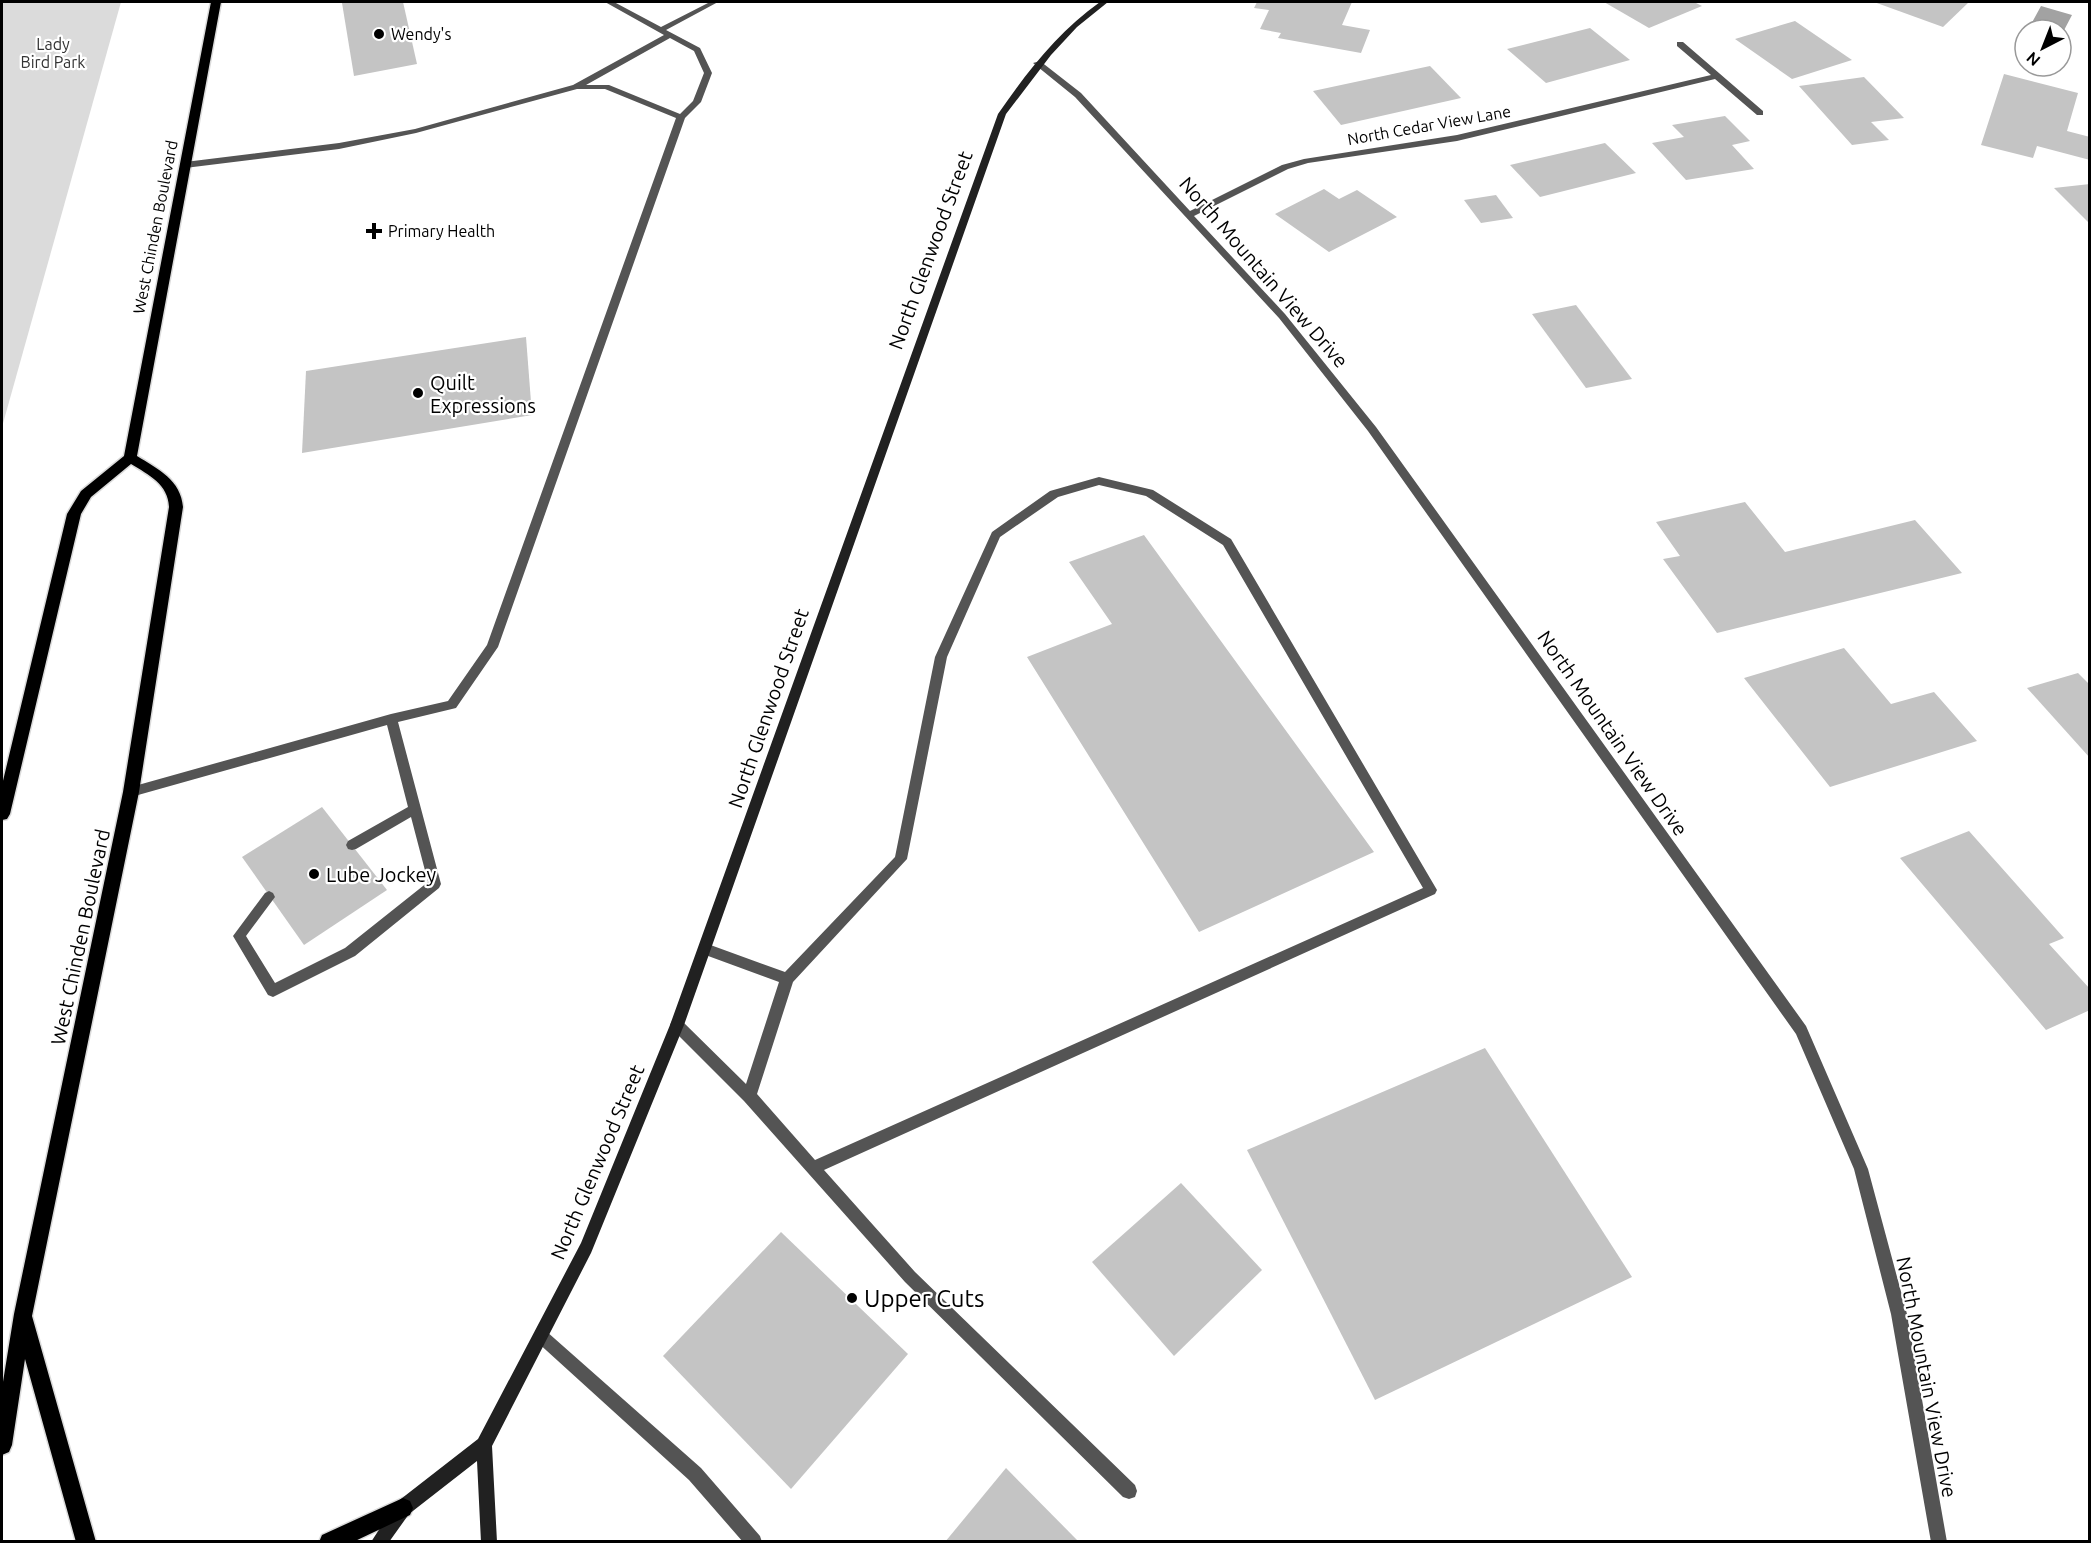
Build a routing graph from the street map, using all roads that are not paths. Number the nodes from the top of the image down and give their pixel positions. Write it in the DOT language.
graph roads {
  1 [pos="216,2"];
  2 [pos="609,2"];
  3 [pos="715,2"];
  4 [pos="1104,2"];
  5 [pos="665,32"];
  6 [pos="1680,44"];
  7 [pos="1037,63"];
  8 [pos="1717,76"];
  9 [pos="576,87"];
  10 [pos="1760,113"];
  11 [pos="681,117"];
  12 [pos="185,165"];
  13 [pos="1189,214"];
  14 [pos="130,458"];
  15 [pos="392,719"];
  16 [pos="131,792"];
  17 [pos="415,809"];
  18 [pos="2,814"];
  19 [pos="352,845"];
  20 [pos="269,897"];
  21 [pos="705,949"];
  22 [pos="787,979"];
  23 [pos="677,1025"];
  24 [pos="749,1096"];
  25 [pos="813,1168"];
  26 [pos="23,1314"];
  27 [pos="541,1336"];
  28 [pos="2,1445"];
  29 [pos="484,1445"];
  30 [pos="1129,1491"];
  31 [pos="403,1508"];
  32 [pos="86,1542"];
  33 [pos="329,1542"];
  34 [pos="379,1542"];
  35 [pos="489,1542"];
  36 [pos="754,1542"];
  37 [pos="1939,1542"];
  1 -- 12 [label="main road, West Chinden Boulevard"];
  2 -- 5 [label="street"];
  3 -- 5 [label="street"];
  4 -- 7 [label="main road, North Glenwood Street"];
  5 -- 9 [label="street"];
  5 -- 11 [label="street"];
  6 -- 8 [label="street"];
  7 -- 13 [label="street, North Mountain View Drive"];
  7 -- 21 [label="main road, North Glenwood Street"];
  8 -- 10 [label="street"];
  8 -- 13 [label="street, North Cedar View Lane"];
  9 -- 11 [label="street"];
  9 -- 12 [label="street"];
  11 -- 15 [label="street"];
  12 -- 14 [label="main road, West Chinden Boulevard"];
  13 -- 37 [label="street, North Mountain View Drive"];
  14 -- 16 [label="main road, West Chinden Boulevard"];
  14 -- 18 [label="main road"];
  15 -- 16 [label="street"];
  15 -- 17 [label="street"];
  16 -- 26 [label="main road, West Chinden Boulevard"];
  17 -- 19 [label="street"];
  17 -- 20 [label="street"];
  21 -- 22 [label="street"];
  21 -- 23 [label="main road, North Glenwood Street"];
  22 -- 24 [label="street"];
  22 -- 25 [label="street"];
  23 -- 24 [label="street"];
  23 -- 27 [label="main road, North Glenwood Street"];
  24 -- 25 [label="street"];
  25 -- 30 [label="street"];
  26 -- 28 [label="main road, West Chinden Boulevard"];
  26 -- 32 [label="main road"];
  27 -- 29 [label="main road, North Glenwood Street"];
  27 -- 36 [label="street"];
  29 -- 31 [label="main road, North Glenwood Street"];
  29 -- 35 [label="main road"];
  31 -- 33 [label="main road"];
  31 -- 34 [label="main road, North Glenwood Street"];
}
